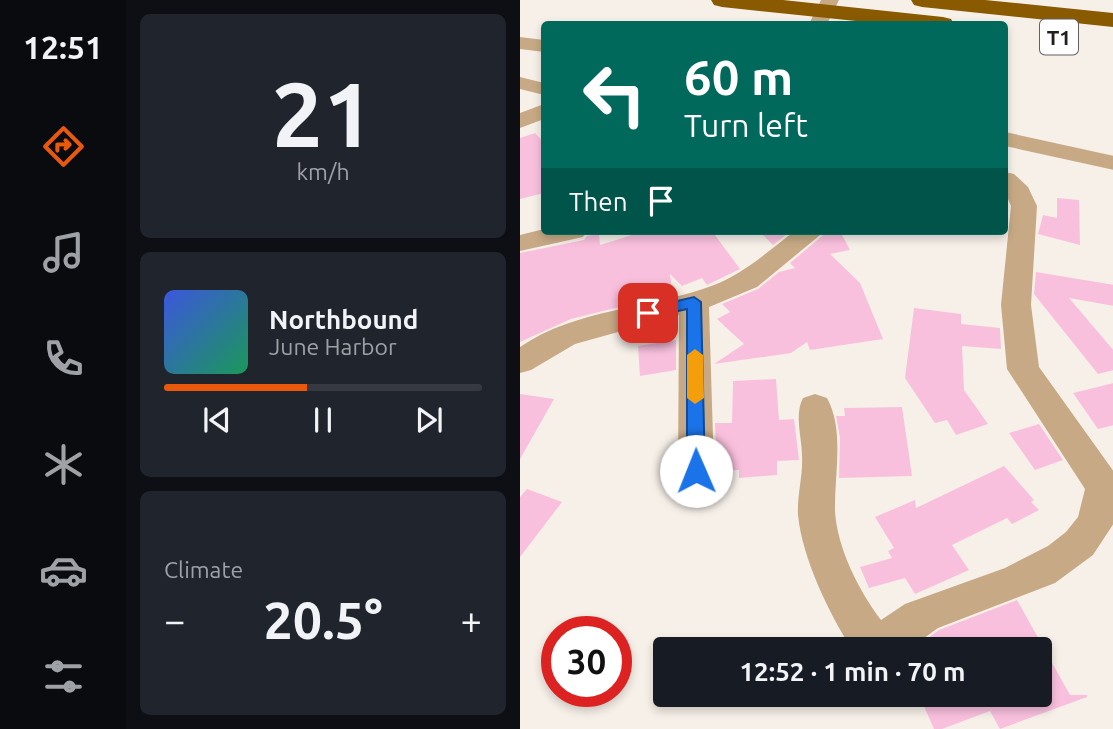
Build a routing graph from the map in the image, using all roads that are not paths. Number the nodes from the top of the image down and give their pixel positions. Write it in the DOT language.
graph roads {
  1 [pos="722,0"];
  2 [pos="830,0"];
  3 [pos="922,0"];
  4 [pos="1113,20"];
  5 [pos="820,21"];
  6 [pos="915,21"];
  7 [pos="520,34"];
  8 [pos="541,37"];
  9 [pos="520,43"];
  10 [pos="541,46"];
  11 [pos="520,83"];
  12 [pos="541,88"];
  13 [pos="541,112"];
  14 [pos="520,121"];
  15 [pos="1008,141"];
  16 [pos="1113,163"];
  17 [pos="1008,182"];
  18 [pos="556,235"];
  19 [pos="807,235"];
  20 [pos="520,243"];
  21 [pos="694,302"];
  22 [pos="520,362"];
  23 [pos="815,407"];
  24 [pos="696,471"];
  25 [pos="1108,496"];
  1 -- 6 [label="highway"];
  2 -- 5 [label="street"];
  3 -- 4 [label="highway, T1"];
  7 -- 8 [label="street"];
  9 -- 10 [label="street"];
  11 -- 12 [label="street"];
  13 -- 14 [label="street"];
  15 -- 16 [label="street"];
  17 -- 25 [label="street"];
  18 -- 20 [label="street"];
  19 -- 21 [label="street"];
  21 -- 22 [label="street"];
  21 -- 24 [label="street"];
  23 -- 25 [label="street"];
}
